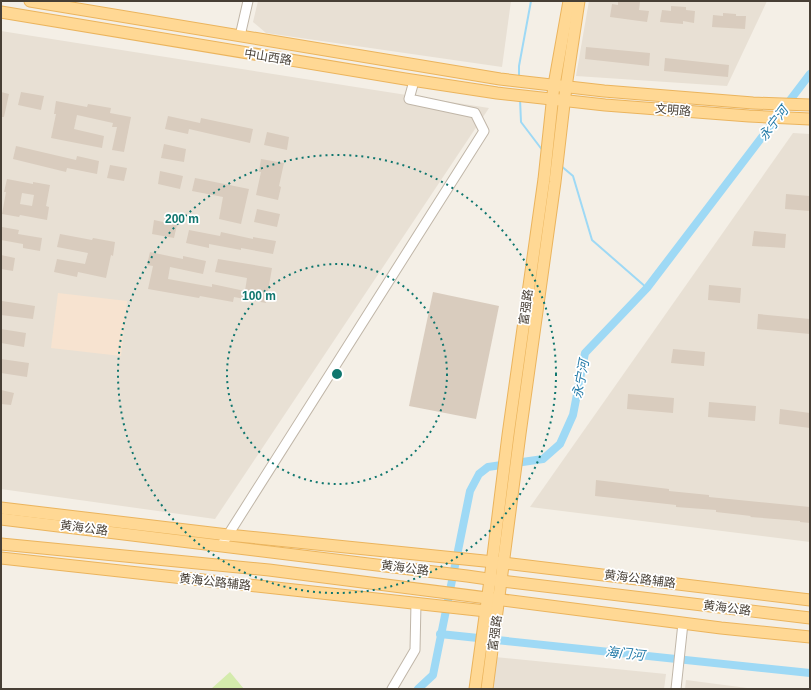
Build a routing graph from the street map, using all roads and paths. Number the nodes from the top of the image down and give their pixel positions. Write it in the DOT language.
graph roads {
  1 [pos="30,1"];
  2 [pos="248,1"];
  3 [pos="569,1"];
  4 [pos="579,1"];
  5 [pos="1,12"];
  6 [pos="240,36"];
  7 [pos="414,81"];
  8 [pos="537,84"];
  9 [pos="554,85"];
  10 [pos="566,87"];
  11 [pos="536,97"];
  12 [pos="553,99"];
  13 [pos="565,101"];
  14 [pos="810,105"];
  15 [pos="810,119"];
  16 [pos="508,482"];
  17 [pos="1,508"];
  18 [pos="1,519"];
  19 [pos="228,535"];
  20 [pos="1,544"];
  21 [pos="221,546"];
  22 [pos="1,558"];
  23 [pos="498,563"];
  24 [pos="490,580"];
  25 [pos="502,581"];
  26 [pos="488,598"];
  27 [pos="499,600"];
  28 [pos="810,600"];
  29 [pos="416,603"];
  30 [pos="486,611"];
  31 [pos="810,618"];
  32 [pos="683,623"];
  33 [pos="810,637"];
  34 [pos="392,689"];
  35 [pos="475,689"];
  36 [pos="487,689"];
  37 [pos="676,689"];
  1 -- 6 [label="main road, 中山西路"];
  2 -- 6 [label="street"];
  3 -- 9 [label="main road"];
  4 -- 10 [label="main road"];
  5 -- 7 [label="main road, 中山西路"];
  6 -- 8 [label="main road, 中山西路"];
  7 -- 11 [label="main road, 中山西路"];
  7 -- 19 [label="street"];
  8 -- 9 [label="main road, 文明路"];
  9 -- 10 [label="main road, 文明路"];
  9 -- 12 [label="main road"];
  10 -- 13 [label="main road"];
  10 -- 14 [label="main road, 文明路"];
  11 -- 12 [label="main road, 文明路"];
  12 -- 13 [label="main road, 文明路"];
  12 -- 16 [label="main road, 富强路"];
  13 -- 15 [label="main road, 文明路"];
  13 -- 16 [label="main road, 富强路"];
  16 -- 23 [label="main road, 富强路"];
  17 -- 19 [label="main road"];
  18 -- 21 [label="main road, 黄海公路"];
  19 -- 21 [label="street"];
  19 -- 23 [label="main road, 黄海公路辅路"];
  20 -- 26 [label="main road, 黄海公路"];
  21 -- 24 [label="main road, 黄海公路"];
  22 -- 29 [label="main road, 黄海公路辅路"];
  23 -- 24 [label="main road, 富强路"];
  23 -- 25 [label="main road, 富强路"];
  23 -- 28 [label="main road, 黄海公路辅路"];
  24 -- 25 [label="main road, 黄海公路"];
  24 -- 26 [label="main road, 富强路"];
  25 -- 27 [label="main road, 富强路"];
  25 -- 31 [label="main road, 黄海公路"];
  26 -- 27 [label="main road, 黄海公路"];
  26 -- 30 [label="main road, 富强路"];
  27 -- 30 [label="main road"];
  27 -- 32 [label="main road, 黄海公路"];
  27 -- 36 [label="main road, 富强路"];
  29 -- 30 [label="main road, 黄海公路辅路"];
  29 -- 34 [label="street"];
  30 -- 35 [label="main road, 富强路"];
  32 -- 33 [label="main road, 黄海公路"];
  32 -- 37 [label="street"];
}
